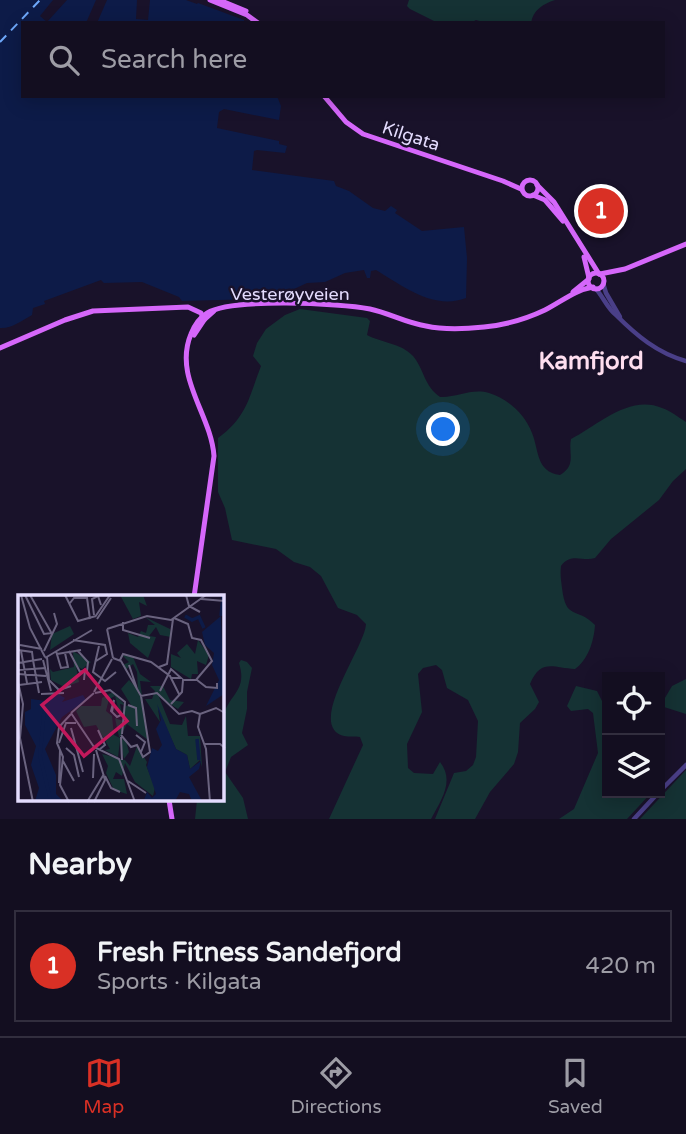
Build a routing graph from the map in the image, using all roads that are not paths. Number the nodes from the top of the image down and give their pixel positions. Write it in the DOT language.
graph roads {
  1 [pos="210,0"];
  2 [pos="219,0"];
  3 [pos="248,14"];
  4 [pos="258,21"];
  5 [pos="326,98"];
  6 [pos="537,185"];
  7 [pos="522,186"];
  8 [pos="533,195"];
  9 [pos="570,229"];
  10 [pos="686,244"];
  11 [pos="581,247"];
  12 [pos="625,269"];
  13 [pos="599,274"];
  14 [pos="589,278"];
  15 [pos="604,283"];
  16 [pos="594,288"];
  17 [pos="565,298"];
  18 [pos="202,318"];
  19 [pos="620,318"];
  20 [pos="0,348"];
  21 [pos="686,361"];
  22 [pos="194,595"];
  23 [pos="686,765"];
  24 [pos="665,786"];
  25 [pos="653,798"];
  26 [pos="634,819"];
  1 -- 3 [label="main road"];
  2 -- 3 [label="main road"];
  3 -- 4 [label="main road"];
  5 -- 7 [label="main road, Kilgata"];
  6 -- 7 [label="main road"];
  6 -- 8 [label="main road"];
  6 -- 9 [label="main road"];
  7 -- 8 [label="main road"];
  8 -- 9 [label="main road"];
  9 -- 11 [label="main road"];
  10 -- 12 [label="main road"];
  11 -- 13 [label="main road"];
  11 -- 14 [label="main road"];
  12 -- 13 [label="main road, Vesterøyveien"];
  12 -- 15 [label="main road, Vesterøyveien"];
  13 -- 14 [label="main road, Vesterøyveien"];
  13 -- 15 [label="main road"];
  14 -- 16 [label="main road"];
  14 -- 17 [label="main road, Vesterøyveien"];
  15 -- 16 [label="main road, Vesterøyveien"];
  15 -- 19 [label="street"];
  16 -- 17 [label="main road, Vesterøyveien"];
  16 -- 19 [label="street"];
  17 -- 18 [label="main road, Vesterøyveien"];
  18 -- 20 [label="main road"];
  18 -- 22 [label="main road, Vesterøyveien"];
  19 -- 21 [label="street"];
  23 -- 24 [label="street"];
  25 -- 26 [label="street"];
}
